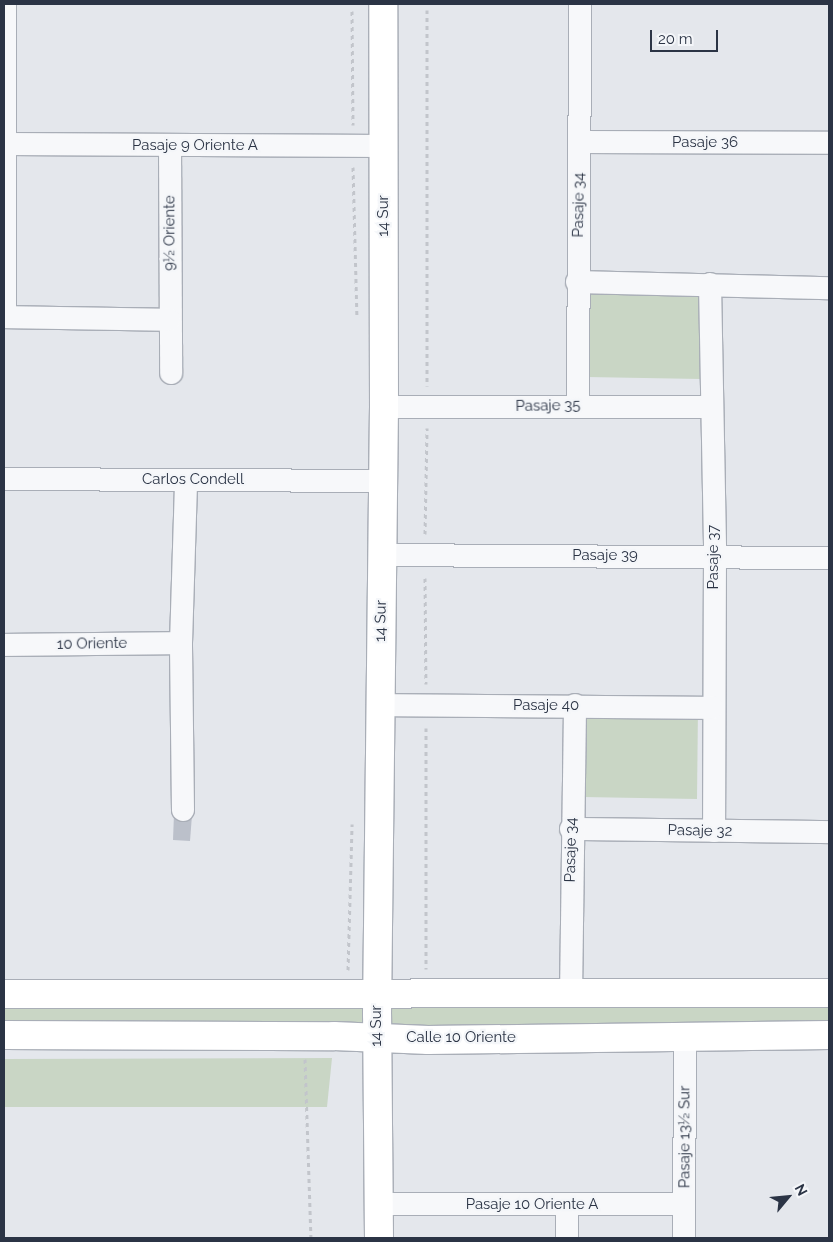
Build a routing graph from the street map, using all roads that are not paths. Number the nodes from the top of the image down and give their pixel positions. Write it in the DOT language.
graph roads {
  1 [pos="5,4"];
  2 [pos="383,4"];
  3 [pos="580,4"];
  4 [pos="580,142"];
  5 [pos="829,143"];
  6 [pos="7,144"];
  7 [pos="384,146"];
  8 [pos="170,147"];
  9 [pos="577,282"];
  10 [pos="710,284"];
  11 [pos="829,288"];
  12 [pos="4,317"];
  13 [pos="169,320"];
  14 [pos="171,372"];
  15 [pos="578,406"];
  16 [pos="384,407"];
  17 [pos="712,407"];
  18 [pos="4,479"];
  19 [pos="186,480"];
  20 [pos="381,481"];
  21 [pos="382,555"];
  22 [pos="715,556"];
  23 [pos="829,558"];
  24 [pos="181,643"];
  25 [pos="4,645"];
  26 [pos="379,705"];
  27 [pos="575,705"];
  28 [pos="712,708"];
  29 [pos="183,810"];
  30 [pos="571,829"];
  31 [pos="714,831"];
  32 [pos="829,832"];
  33 [pos="829,993"];
  34 [pos="4,994"];
  35 [pos="109,994"];
  36 [pos="377,994"];
  37 [pos="571,995"];
  38 [pos="109,1034"];
  39 [pos="4,1035"];
  40 [pos="829,1035"];
  41 [pos="685,1036"];
  42 [pos="377,1037"];
  43 [pos="380,1204"];
  44 [pos="684,1204"];
  45 [pos="567,1205"];
  46 [pos="379,1238"];
  47 [pos="567,1238"];
  48 [pos="684,1238"];
  1 -- 6 [label="street"];
  2 -- 7 [label="main road, 14 Sur"];
  3 -- 4 [label="street, Pasaje 34"];
  4 -- 5 [label="street, Pasaje 36"];
  4 -- 9 [label="street, Pasaje 34"];
  6 -- 8 [label="street, Pasaje 9 Oriente A"];
  6 -- 12 [label="street"];
  7 -- 8 [label="street, Pasaje 9 Oriente A"];
  7 -- 16 [label="main road, 14 Sur"];
  8 -- 13 [label="street, 9½ Oriente"];
  9 -- 10 [label="street"];
  9 -- 15 [label="street, Pasaje 34"];
  10 -- 11 [label="street"];
  10 -- 17 [label="street, Pasaje 37"];
  12 -- 13 [label="street"];
  13 -- 14 [label="street, 9½ Oriente"];
  15 -- 16 [label="street, Pasaje 35"];
  15 -- 17 [label="street, Pasaje 35"];
  16 -- 20 [label="main road, 14 Sur"];
  17 -- 22 [label="street, Pasaje 37"];
  18 -- 19 [label="street, Carlos Condell"];
  19 -- 20 [label="street, Carlos Condell"];
  19 -- 24 [label="street"];
  20 -- 21 [label="main road, 14 Sur"];
  21 -- 22 [label="street, Pasaje 39"];
  21 -- 26 [label="main road, 14 Sur"];
  22 -- 23 [label="street, Pasaje 39"];
  22 -- 28 [label="street, Pasaje 37"];
  24 -- 25 [label="street, 10 Oriente"];
  24 -- 29 [label="street"];
  26 -- 27 [label="street, Pasaje 40"];
  26 -- 36 [label="main road, 14 Sur"];
  27 -- 28 [label="street, Pasaje 40"];
  27 -- 30 [label="street, Pasaje 34"];
  28 -- 31 [label="street, Pasaje 37"];
  30 -- 31 [label="street, Pasaje 32"];
  30 -- 37 [label="street, Pasaje 34"];
  31 -- 32 [label="street, Pasaje 32"];
  33 -- 37 [label="main road"];
  34 -- 35 [label="main road"];
  35 -- 36 [label="main road"];
  35 -- 38 [label="main road"];
  36 -- 37 [label="main road"];
  36 -- 42 [label="main road, 14 Sur"];
  38 -- 39 [label="main road, Calle 10 Oriente"];
  38 -- 42 [label="main road, Calle 10 Oriente"];
  40 -- 41 [label="main road, Calle 10 Oriente"];
  41 -- 42 [label="main road, Calle 10 Oriente"];
  41 -- 44 [label="street, Pasaje 13½ Sur"];
  42 -- 43 [label="main road, 14 Sur"];
  43 -- 45 [label="street, Pasaje 10 Oriente A"];
  43 -- 46 [label="main road, 14 Sur"];
  44 -- 45 [label="street, Pasaje 10 Oriente A"];
  44 -- 48 [label="street, Pasaje 13½ Sur"];
  45 -- 47 [label="street"];
}
